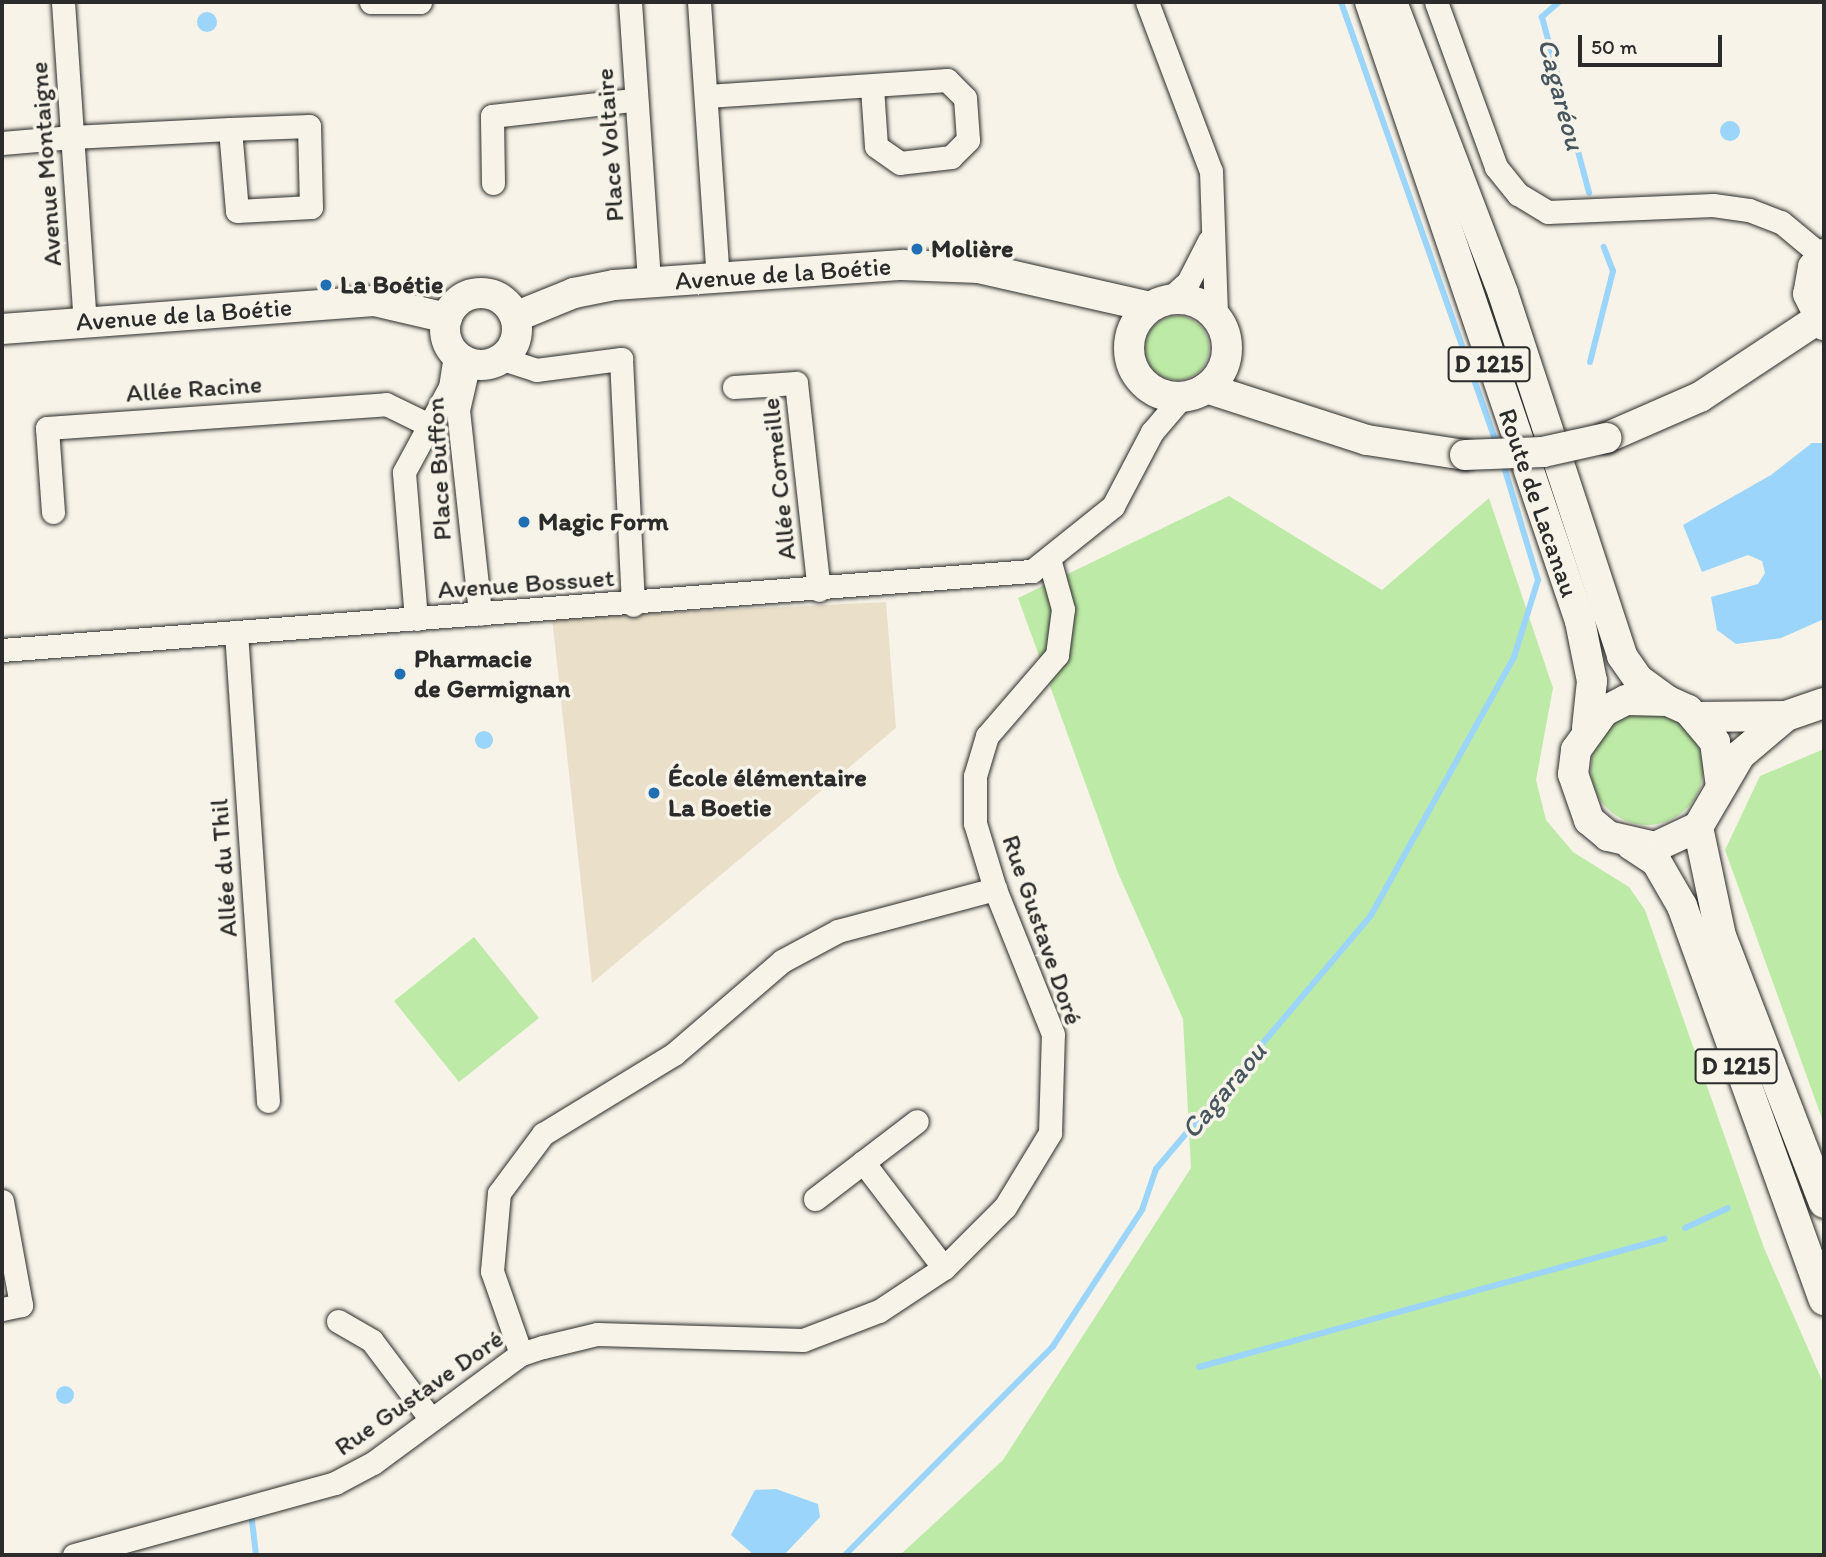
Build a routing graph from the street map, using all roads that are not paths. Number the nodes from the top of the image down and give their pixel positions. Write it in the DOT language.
graph roads {
  1 [pos="63,2"];
  2 [pos="371,2"];
  3 [pos="420,2"];
  4 [pos="630,2"];
  5 [pos="698,2"];
  6 [pos="1147,2"];
  7 [pos="1370,2"];
  8 [pos="1392,2"];
  9 [pos="1436,2"];
  10 [pos="872,87"];
  11 [pos="707,96"];
  12 [pos="633,100"];
  13 [pos="230,130"];
  14 [pos="72,137"];
  15 [pos="2,143"];
  16 [pos="493,183"];
  17 [pos="1213,221"];
  18 [pos="1823,255"];
  19 [pos="719,279"];
  20 [pos="649,283"];
  21 [pos="1055,286"];
  22 [pos="1160,303"];
  23 [pos="515,317"];
  24 [pos="1216,317"];
  25 [pos="447,318"];
  26 [pos="85,322"];
  27 [pos="1821,322"];
  28 [pos="2,329"];
  29 [pos="1128,349"];
  30 [pos="1227,349"];
  31 [pos="462,359"];
  32 [pos="503,359"];
  33 [pos="734,387"];
  34 [pos="1194,393"];
  35 [pos="1287,410"];
  36 [pos="425,423"];
  37 [pos="53,512"];
  38 [pos="1051,562"];
  39 [pos="819,590"];
  40 [pos="634,605"];
  41 [pos="480,614"];
  42 [pos="416,618"];
  43 [pos="236,632"];
  44 [pos="2,650"];
  45 [pos="1668,701"];
  46 [pos="1824,703"];
  47 [pos="1786,716"];
  48 [pos="1696,717"];
  49 [pos="1587,728"];
  50 [pos="1721,788"];
  51 [pos="1698,827"];
  52 [pos="1631,845"];
  53 [pos="995,889"];
  54 [pos="268,1101"];
  55 [pos="917,1121"];
  56 [pos="863,1162"];
  57 [pos="816,1199"];
  58 [pos="2,1201"];
  59 [pos="1824,1203"];
  60 [pos="944,1268"];
  61 [pos="1824,1300"];
  62 [pos="2,1309"];
  63 [pos="338,1321"];
  64 [pos="522,1354"];
  65 [pos="429,1417"];
  66 [pos="74,1555"];
  1 -- 14 [label="street, Avenue Montaigne"];
  2 -- 3 [label="street"];
  4 -- 12 [label="street, Place Voltaire"];
  5 -- 11 [label="street"];
  6 -- 17 [label="street"];
  7 -- 49 [label="main road, Route de Lacanau / D 1215"];
  8 -- 45 [label="main road, Route de Lacanau / D 1215"];
  9 -- 18 [label="street"];
  10 -- 10 [label="street"];
  10 -- 11 [label="street"];
  11 -- 19 [label="street"];
  12 -- 16 [label="street"];
  12 -- 20 [label="street, Place Voltaire"];
  13 -- 13 [label="street"];
  13 -- 14 [label="street"];
  14 -- 15 [label="street"];
  14 -- 26 [label="street, Avenue Montaigne"];
  17 -- 22 [label="street"];
  17 -- 24 [label="street"];
  18 -- 27 [label="main road"];
  19 -- 20 [label="main road, Avenue de la Boétie"];
  19 -- 21 [label="main road, Avenue de la Boétie"];
  20 -- 23 [label="main road, Avenue de la Boétie"];
  21 -- 22 [label="main road, Avenue de la Boétie"];
  21 -- 29 [label="main road, Avenue de la Boétie"];
  22 -- 24 [label="main road"];
  22 -- 29 [label="main road"];
  23 -- 25 [label="main road"];
  23 -- 32 [label="main road"];
  24 -- 30 [label="main road"];
  25 -- 26 [label="main road, Avenue de la Boétie"];
  25 -- 31 [label="main road"];
  26 -- 28 [label="main road, Avenue de la Boétie"];
  27 -- 35 [label="main road, bridge"];
  29 -- 34 [label="main road"];
  30 -- 34 [label="main road"];
  30 -- 35 [label="main road"];
  31 -- 32 [label="main road"];
  31 -- 36 [label="street, Place Buffon"];
  31 -- 41 [label="street, Place Buffon"];
  32 -- 40 [label="street"];
  33 -- 39 [label="street, Allée Corneille"];
  34 -- 35 [label="main road"];
  34 -- 38 [label="street"];
  36 -- 37 [label="street, Allée Racine"];
  36 -- 42 [label="street, Place Buffon"];
  38 -- 39 [label="street, Avenue Bossuet"];
  38 -- 53 [label="street, Rue Gustave Doré"];
  39 -- 40 [label="street, Avenue Bossuet"];
  40 -- 41 [label="street, Avenue Bossuet"];
  41 -- 42 [label="street, Avenue Bossuet"];
  42 -- 43 [label="street, Avenue Bossuet"];
  43 -- 44 [label="street, Avenue Bossuet"];
  43 -- 54 [label="street, Allée du Thil"];
  45 -- 48 [label="main road"];
  45 -- 49 [label="main road"];
  46 -- 47 [label="main road"];
  47 -- 48 [label="main road"];
  47 -- 50 [label="main road"];
  48 -- 50 [label="main road"];
  49 -- 52 [label="main road"];
  50 -- 51 [label="main road"];
  51 -- 52 [label="main road"];
  51 -- 59 [label="main road, D 1215"];
  52 -- 61 [label="main road, D 1215"];
  53 -- 60 [label="street, Rue Gustave Doré"];
  53 -- 64 [label="street"];
  55 -- 56 [label="street"];
  56 -- 57 [label="street"];
  56 -- 60 [label="street"];
  58 -- 62 [label="street"];
  60 -- 64 [label="street, Rue Gustave Doré"];
  63 -- 65 [label="street"];
  64 -- 65 [label="street, Rue Gustave Doré"];
  65 -- 66 [label="street, Rue Gustave Doré"];
}
